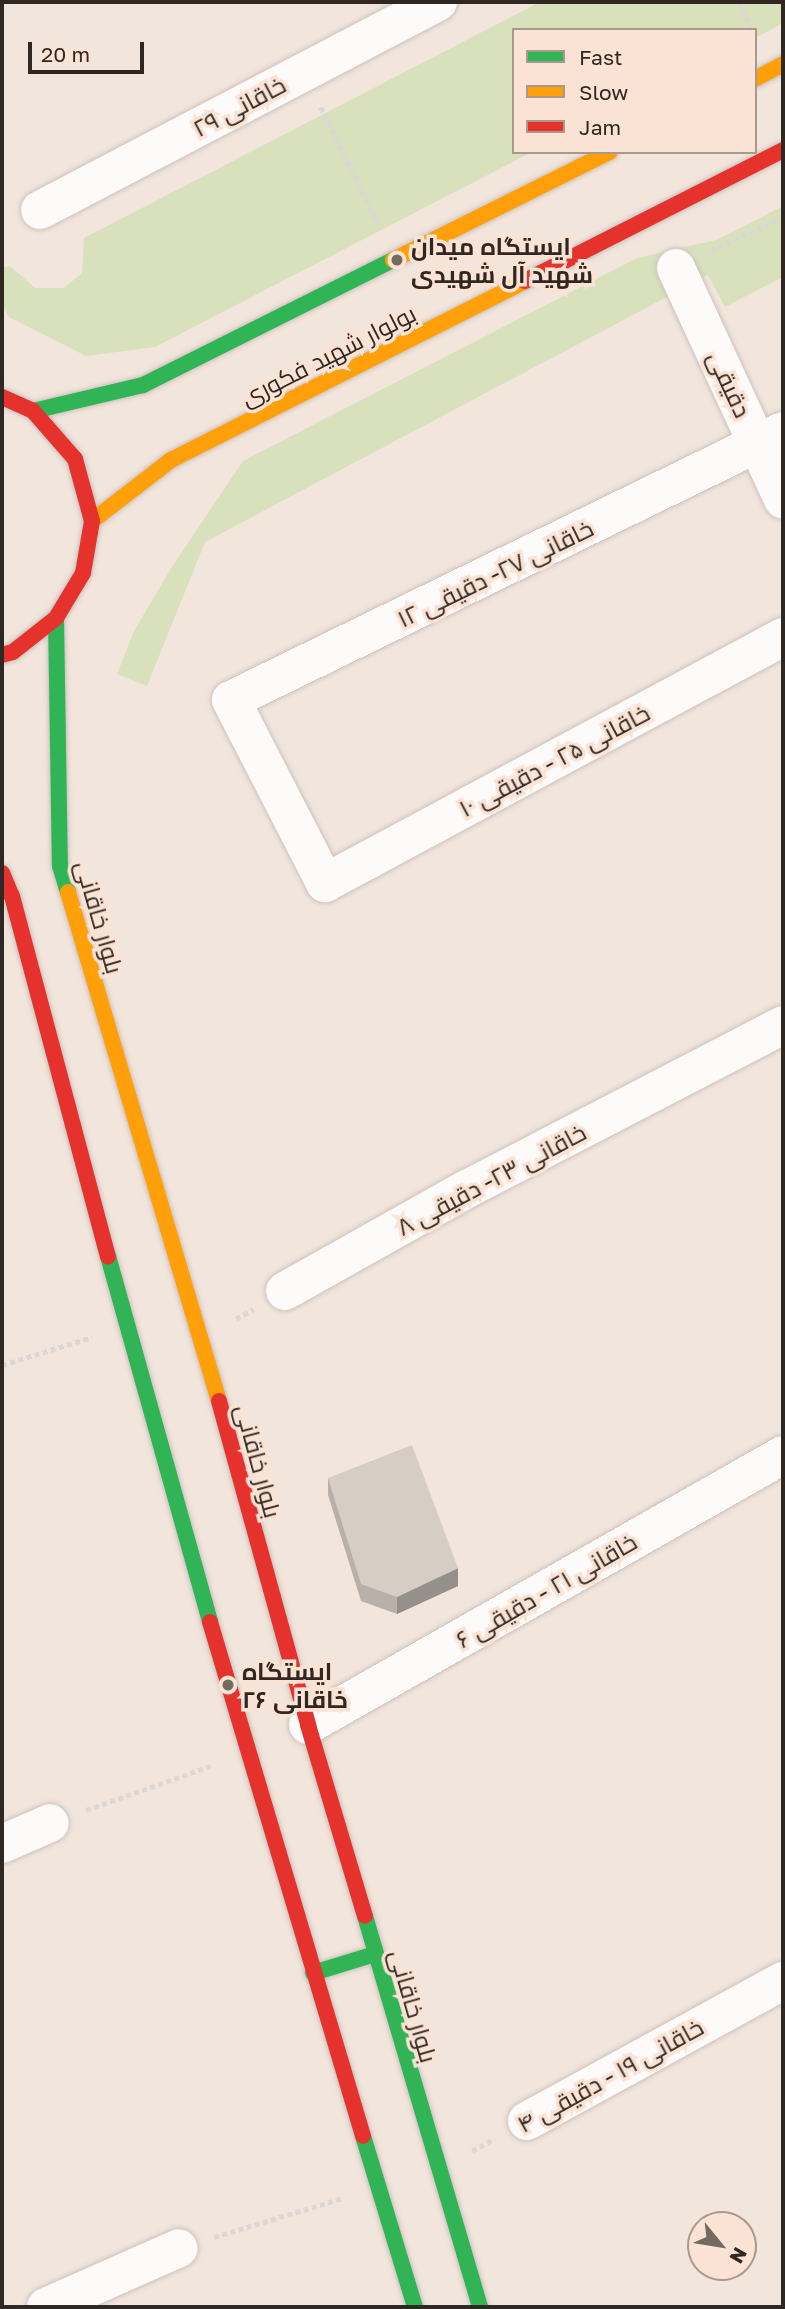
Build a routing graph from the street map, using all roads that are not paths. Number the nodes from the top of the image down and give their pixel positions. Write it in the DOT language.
graph roads {
  1 [pos="439,2"];
  2 [pos="783,64"];
  3 [pos="757,78"];
  4 [pos="783,150"];
  5 [pos="606,154"];
  6 [pos="40,209"];
  7 [pos="676,268"];
  8 [pos="2,397"];
  9 [pos="33,411"];
  10 [pos="771,438"];
  11 [pos="783,500"];
  12 [pos="92,521"];
  13 [pos="56,618"];
  14 [pos="783,637"];
  15 [pos="2,655"];
  16 [pos="2,873"];
  17 [pos="325,883"];
  18 [pos="783,1025"];
  19 [pos="285,1292"];
  20 [pos="783,1455"];
  21 [pos="308,1725"];
  22 [pos="50,1823"];
  23 [pos="2,1844"];
  24 [pos="375,1954"];
  25 [pos="313,1973"];
  26 [pos="783,1981"];
  27 [pos="527,2121"];
  28 [pos="179,2248"];
  29 [pos="46,2307"];
  30 [pos="415,2307"];
  31 [pos="480,2307"];
  1 -- 6 [label="street, خاقانی ۲۹"];
  2 -- 3 [label="street"];
  4 -- 12 [label="street, بولوار شهید فکوری"];
  5 -- 9 [label="street"];
  7 -- 10 [label="street, دقیقی"];
  8 -- 9 [label="street"];
  9 -- 12 [label="street"];
  10 -- 11 [label="street, دقیقی"];
  10 -- 17 [label="street, خاقانی ۲۷- دقیقی ۱۲"];
  12 -- 13 [label="street"];
  13 -- 15 [label="street"];
  13 -- 21 [label="street, بلوار خاقانی"];
  14 -- 17 [label="street, خاقانی ۲۵ - دقیقی ۱۰"];
  16 -- 25 [label="street"];
  18 -- 19 [label="street, خاقانی ۲۳- دقیقی ۸"];
  20 -- 21 [label="street, خاقانی ۲۱ - دقیقی ۶"];
  21 -- 24 [label="street, بلوار خاقانی"];
  22 -- 23 [label="street"];
  24 -- 25 [label="street"];
  24 -- 31 [label="street, بلوار خاقانی"];
  25 -- 30 [label="street"];
  26 -- 27 [label="street, خاقانی ۱۹ - دقیقی ۴"];
  28 -- 29 [label="street"];
}
